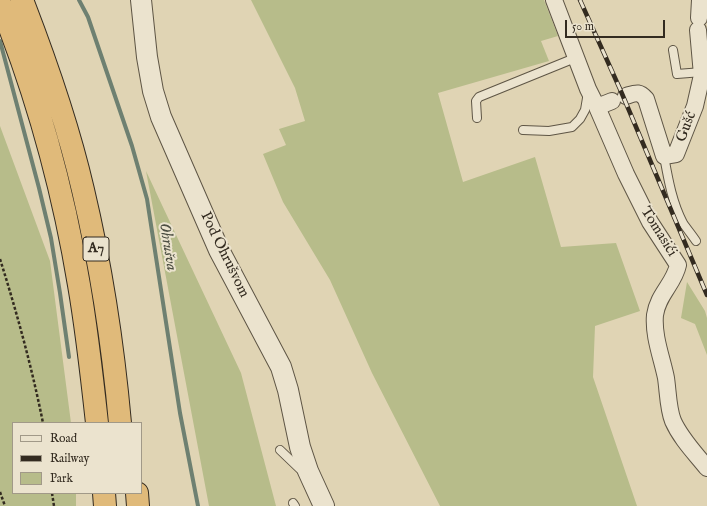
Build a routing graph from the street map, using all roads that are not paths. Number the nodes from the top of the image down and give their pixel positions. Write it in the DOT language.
graph roads {
  1 [pos="22,0"];
  2 [pos="141,0"];
  3 [pos="554,0"];
  4 [pos="700,0"];
  5 [pos="0,4"];
  6 [pos="673,50"];
  7 [pos="575,58"];
  8 [pos="702,72"];
  9 [pos="51,78"];
  10 [pos="30,87"];
  11 [pos="588,89"];
  12 [pos="612,101"];
  13 [pos="477,118"];
  14 [pos="523,130"];
  15 [pos="664,156"];
  16 [pos="696,241"];
  17 [pos="660,352"];
  18 [pos="676,401"];
  19 [pos="86,422"];
  20 [pos="97,422"];
  21 [pos="120,422"];
  22 [pos="130,422"];
  23 [pos="280,450"];
  24 [pos="707,468"];
  25 [pos="312,480"];
  26 [pos="92,494"];
  27 [pos="104,494"];
  28 [pos="126,494"];
  29 [pos="137,494"];
  30 [pos="93,506"];
  31 [pos="105,506"];
  32 [pos="128,506"];
  33 [pos="138,506"];
  34 [pos="324,506"];
  1 -- 9 [label="highway, A7"];
  2 -- 25 [label="street, Pod Ohrušvom"];
  3 -- 7 [label="street"];
  4 -- 8 [label="street, Gušć"];
  5 -- 10 [label="highway, A7"];
  6 -- 8 [label="lane"];
  7 -- 11 [label="street"];
  7 -- 13 [label="lane"];
  8 -- 15 [label="street, Gušć"];
  9 -- 21 [label="highway, A7"];
  9 -- 22 [label="highway"];
  10 -- 19 [label="highway"];
  10 -- 20 [label="highway, A7"];
  11 -- 12 [label="street"];
  11 -- 14 [label="lane"];
  12 -- 15 [label="street, Gušć"];
  12 -- 17 [label="street, Tomasići"];
  15 -- 16 [label="lane"];
  17 -- 18 [label="lane"];
  17 -- 24 [label="street, Tomasići"];
  23 -- 25 [label="lane"];
  25 -- 34 [label="street, Pod Ohrušvom"];
  26 -- 30 [label="highway"];
  27 -- 31 [label="highway"];
  28 -- 32 [label="highway"];
  29 -- 33 [label="highway"];
}
